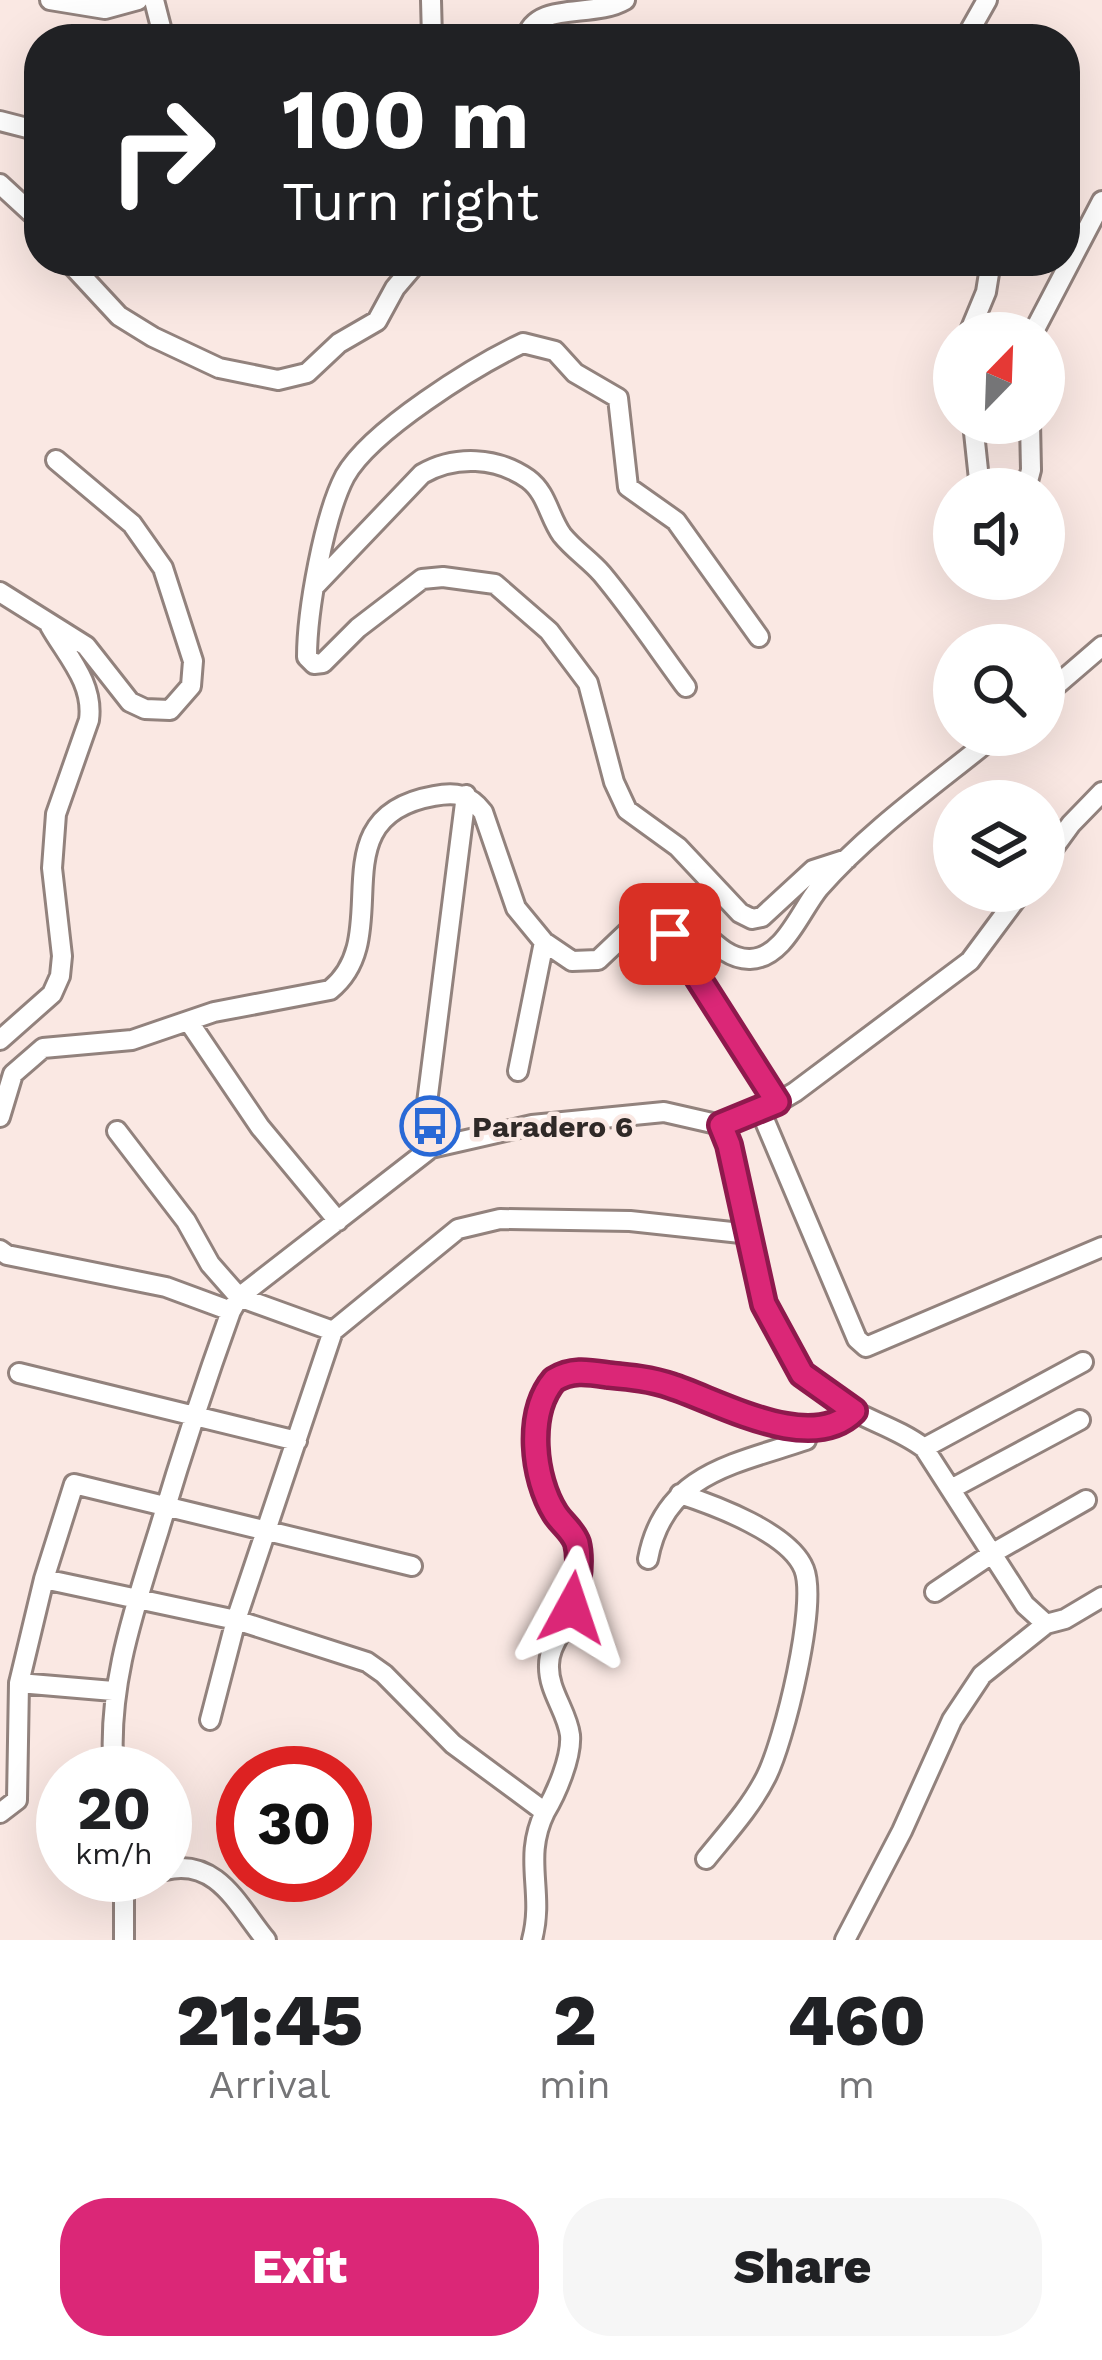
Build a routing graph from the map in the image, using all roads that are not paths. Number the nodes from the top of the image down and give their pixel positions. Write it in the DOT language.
graph roads {
  1 [pos="50,0"];
  2 [pos="138,0"];
  3 [pos="625,0"];
  4 [pos="532,24"];
  5 [pos="0,184"];
  6 [pos="1102,201"];
  7 [pos="24,206"];
  8 [pos="1080,243"];
  9 [pos="82,276"];
  10 [pos="405,276"];
  11 [pos="989,276"];
  12 [pos="1063,276"];
  13 [pos="978,312"];
  14 [pos="1044,312"];
  15 [pos="56,460"];
  16 [pos="312,590"];
  17 [pos="0,592"];
  18 [pos="47,621"];
  19 [pos="759,637"];
  20 [pos="1102,646"];
  21 [pos="1065,678"];
  22 [pos="686,687"];
  23 [pos="971,756"];
  24 [pos="1102,792"];
  25 [pos="466,795"];
  26 [pos="1065,832"];
  27 [pos="847,859"];
  28 [pos="1006,912"];
  29 [pos="639,918"];
  30 [pos="544,942"];
  31 [pos="189,1022"];
  32 [pos="0,1040"];
  33 [pos="518,1071"];
  34 [pos="769,1107"];
  35 [pos="0,1118"];
  36 [pos="721,1125"];
  37 [pos="116,1131"];
  38 [pos="431,1148"];
  39 [pos="338,1221"];
  40 [pos="750,1234"];
  41 [pos="1102,1247"];
  42 [pos="0,1250"];
  43 [pos="235,1304"];
  44 [pos="333,1330"];
  45 [pos="1083,1362"];
  46 [pos="19,1373"];
  47 [pos="854,1411"];
  48 [pos="194,1415"];
  49 [pos="1080,1420"];
  50 [pos="808,1429"];
  51 [pos="297,1441"];
  52 [pos="924,1448"];
  53 [pos="951,1489"];
  54 [pos="680,1494"];
  55 [pos="1086,1500"];
  56 [pos="166,1507"];
  57 [pos="267,1532"];
  58 [pos="993,1552"];
  59 [pos="648,1559"];
  60 [pos="412,1566"];
  61 [pos="44,1579"];
  62 [pos="935,1592"];
  63 [pos="1102,1597"];
  64 [pos="137,1598"];
  65 [pos="236,1620"];
  66 [pos="1046,1624"];
  67 [pos="19,1683"];
  68 [pos="113,1691"];
  69 [pos="210,1720"];
  70 [pos="114,1746"];
  71 [pos="544,1812"];
  72 [pos="0,1814"];
  73 [pos="706,1859"];
  74 [pos="192,1868"];
  75 [pos="126,1902"];
  76 [pos="120,1939"];
  77 [pos="266,1940"];
  78 [pos="532,1940"];
  79 [pos="845,1940"];
  1 -- 2 [label="street"];
  3 -- 4 [label="street"];
  5 -- 7 [label="street"];
  6 -- 8 [label="street"];
  9 -- 10 [label="street"];
  11 -- 13 [label="street"];
  12 -- 14 [label="street"];
  15 -- 18 [label="street"];
  16 -- 19 [label="street"];
  16 -- 22 [label="street"];
  16 -- 27 [label="street"];
  17 -- 18 [label="street"];
  18 -- 32 [label="street"];
  20 -- 21 [label="street"];
  23 -- 27 [label="street"];
  24 -- 26 [label="street"];
  25 -- 30 [label="street"];
  25 -- 31 [label="street"];
  25 -- 38 [label="street"];
  27 -- 29 [label="street"];
  28 -- 34 [label="street"];
  29 -- 30 [label="street"];
  29 -- 34 [label="street"];
  30 -- 33 [label="street"];
  31 -- 35 [label="street"];
  31 -- 39 [label="street"];
  34 -- 36 [label="street"];
  34 -- 41 [label="street"];
  36 -- 38 [label="street"];
  36 -- 40 [label="street"];
  37 -- 43 [label="street"];
  38 -- 39 [label="street"];
  39 -- 43 [label="street"];
  40 -- 44 [label="street"];
  40 -- 47 [label="street"];
  42 -- 43 [label="street"];
  43 -- 44 [label="street"];
  43 -- 48 [label="street"];
  44 -- 51 [label="street"];
  45 -- 52 [label="street"];
  46 -- 48 [label="street"];
  47 -- 50 [label="street"];
  47 -- 52 [label="street"];
  48 -- 51 [label="street"];
  48 -- 56 [label="street"];
  49 -- 53 [label="street"];
  50 -- 54 [label="street"];
  50 -- 71 [label="street"];
  51 -- 57 [label="street"];
  52 -- 53 [label="street"];
  53 -- 58 [label="street"];
  54 -- 59 [label="street"];
  54 -- 73 [label="street"];
  55 -- 58 [label="street"];
  56 -- 57 [label="street"];
  56 -- 61 [label="street"];
  56 -- 64 [label="street"];
  57 -- 60 [label="street"];
  57 -- 65 [label="street"];
  58 -- 62 [label="street"];
  58 -- 66 [label="street"];
  61 -- 64 [label="street"];
  61 -- 67 [label="street"];
  63 -- 66 [label="street"];
  64 -- 65 [label="street"];
  64 -- 68 [label="street"];
  65 -- 69 [label="street"];
  65 -- 71 [label="street"];
  66 -- 79 [label="street"];
  67 -- 68 [label="street"];
  67 -- 72 [label="street"];
  68 -- 70 [label="street"];
  71 -- 78 [label="street"];
  74 -- 77 [label="street"];
  75 -- 76 [label="street"];
}
